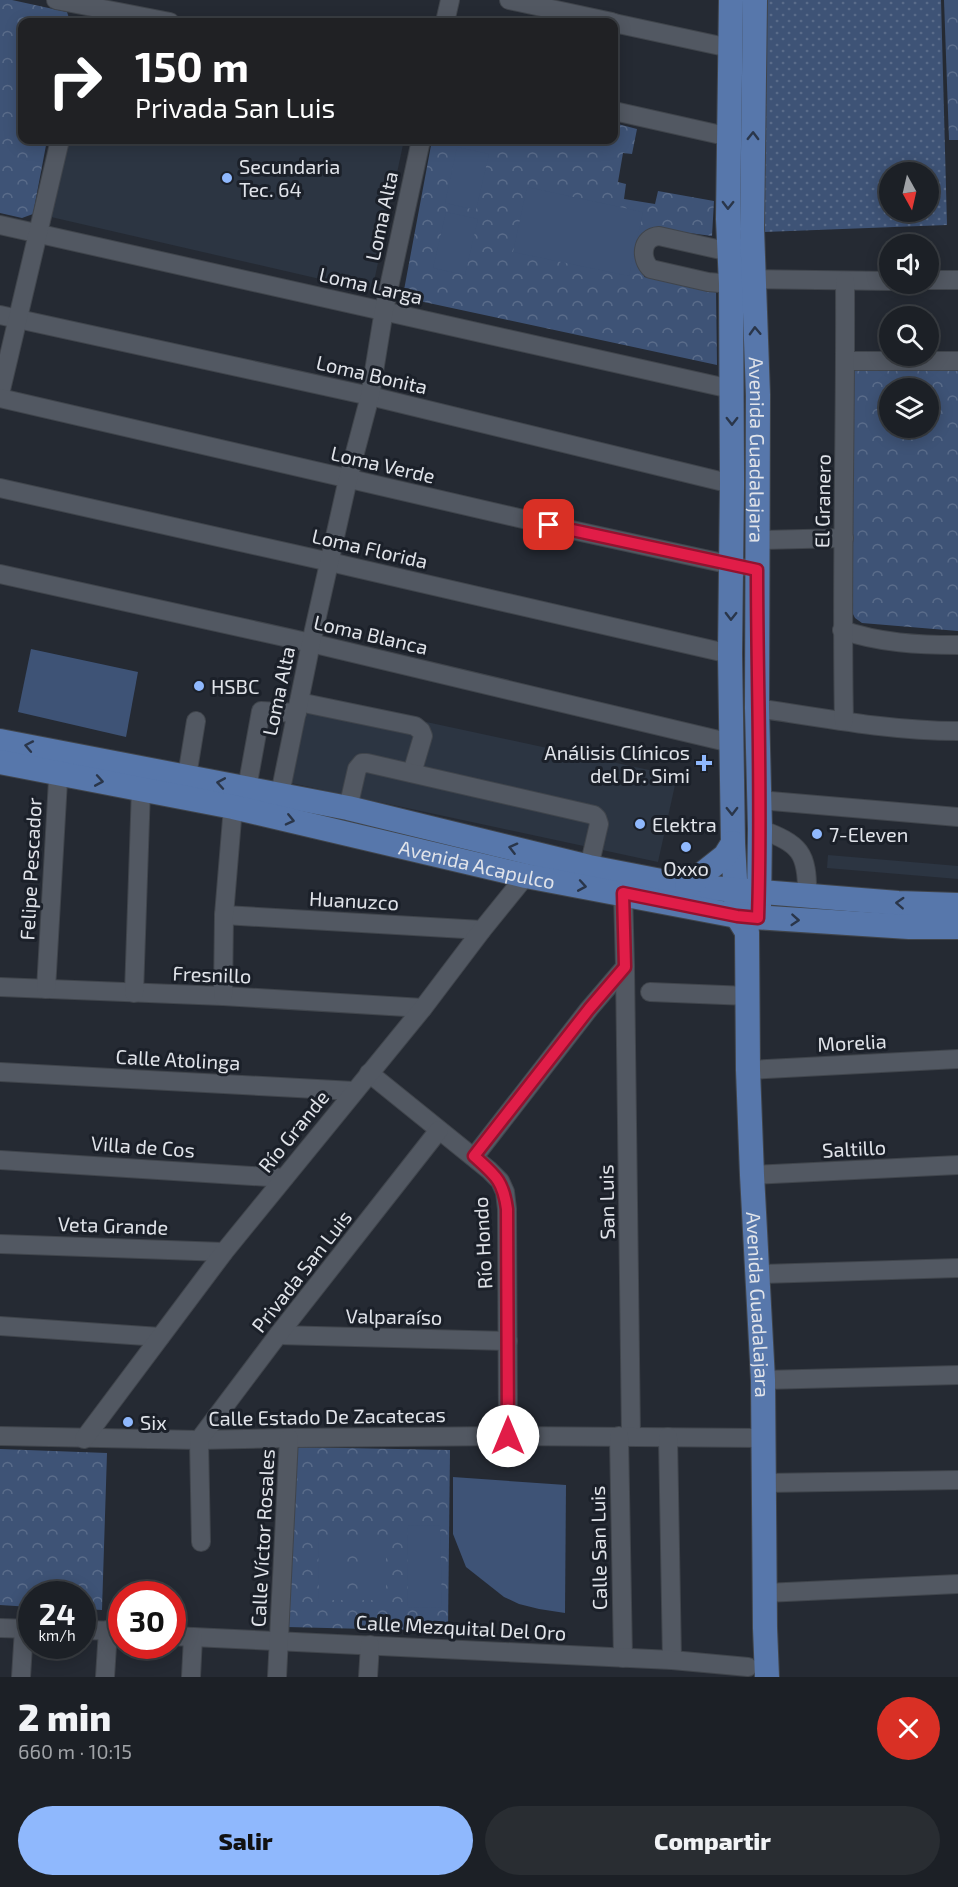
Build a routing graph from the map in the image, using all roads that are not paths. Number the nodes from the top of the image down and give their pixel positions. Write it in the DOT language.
graph roads {
  1 [pos="56,0"];
  2 [pos="450,0"];
  3 [pos="509,0"];
  4 [pos="731,0"];
  5 [pos="755,0"];
  6 [pos="88,10"];
  7 [pos="143,18"];
  8 [pos="447,18"];
  9 [pos="590,18"];
  10 [pos="618,24"];
  11 [pos="730,48"];
  12 [pos="618,112"];
  13 [pos="730,136"];
  14 [pos="59,144"];
  15 [pos="420,144"];
  16 [pos="0,225"];
  17 [pos="39,233"];
  18 [pos="730,252"];
  19 [pos="939,280"];
  20 [pos="958,280"];
  21 [pos="845,281"];
  22 [pos="879,281"];
  23 [pos="742,282"];
  24 [pos="384,310"];
  25 [pos="0,315"];
  26 [pos="19,319"];
  27 [pos="846,362"];
  28 [pos="958,362"];
  29 [pos="731,389"];
  30 [pos="0,396"];
  31 [pos="370,396"];
  32 [pos="348,479"];
  33 [pos="732,484"];
  34 [pos="0,488"];
  35 [pos="844,538"];
  36 [pos="758,540"];
  37 [pos="330,562"];
  38 [pos="732,565"];
  39 [pos="757,570"];
  40 [pos="0,574"];
  41 [pos="842,630"];
  42 [pos="311,643"];
  43 [pos="958,645"];
  44 [pos="730,654"];
  45 [pos="298,707"];
  46 [pos="757,708"];
  47 [pos="844,721"];
  48 [pos="196,722"];
  49 [pos="958,731"];
  50 [pos="0,741"];
  51 [pos="732,743"];
  52 [pos="0,762"];
  53 [pos="59,764"];
  54 [pos="412,773"];
  55 [pos="187,776"];
  56 [pos="141,789"];
  57 [pos="280,794"];
  58 [pos="240,798"];
  59 [pos="760,800"];
  60 [pos="348,808"];
  61 [pos="958,817"];
  62 [pos="760,830"];
  63 [pos="733,843"];
  64 [pos="542,856"];
  65 [pos="589,867"];
  66 [pos="526,876"];
  67 [pos="687,886"];
  68 [pos="747,891"];
  69 [pos="623,893"];
  70 [pos="807,896"];
  71 [pos="958,905"];
  72 [pos="224,915"];
  73 [pos="747,922"];
  74 [pos="958,927"];
  75 [pos="482,930"];
  76 [pos="625,967"];
  77 [pos="0,987"];
  78 [pos="46,989"];
  79 [pos="650,992"];
  80 [pos="134,993"];
  81 [pos="223,996"];
  82 [pos="748,996"];
  83 [pos="423,1008"];
  84 [pos="958,1059"];
  85 [pos="748,1070"];
  86 [pos="0,1072"];
  87 [pos="369,1073"];
  88 [pos="354,1091"];
  89 [pos="439,1130"];
  90 [pos="474,1156"];
  91 [pos="0,1160"];
  92 [pos="958,1166"];
  93 [pos="752,1175"];
  94 [pos="284,1178"];
  95 [pos="0,1244"];
  96 [pos="225,1252"];
  97 [pos="958,1268"];
  98 [pos="758,1274"];
  99 [pos="0,1326"];
  100 [pos="279,1335"];
  101 [pos="160,1337"];
  102 [pos="508,1341"];
  103 [pos="958,1375"];
  104 [pos="764,1380"];
  105 [pos="0,1436"];
  106 [pos="508,1436"];
  107 [pos="625,1436"];
  108 [pos="668,1437"];
  109 [pos="763,1437"];
  110 [pos="289,1438"];
  111 [pos="84,1439"];
  112 [pos="199,1440"];
  113 [pos="958,1480"];
  114 [pos="764,1483"];
  115 [pos="201,1542"];
  116 [pos="958,1584"];
  117 [pos="765,1593"];
  118 [pos="0,1628"];
  119 [pos="18,1629"];
  120 [pos="186,1636"];
  121 [pos="193,1637"];
  122 [pos="279,1640"];
  123 [pos="370,1645"];
  124 [pos="623,1658"];
  125 [pos="24,1659"];
  126 [pos="109,1659"];
  127 [pos="672,1660"];
  128 [pos="751,1674"];
  129 [pos="21,1677"];
  130 [pos="105,1677"];
  131 [pos="191,1677"];
  132 [pos="277,1677"];
  133 [pos="368,1677"];
  1 -- 6 [label="street"];
  2 -- 8 [label="street"];
  3 -- 9 [label="street"];
  4 -- 11 [label="main road, Avenida Guadalajara"];
  23 -- 5 [label="main road, Avenida Guadalajara, one-way"];
  6 -- 7 [label="street"];
  10 -- 11 [label="street"];
  11 -- 13 [label="main road, Avenida Guadalajara"];
  12 -- 13 [label="street"];
  13 -- 18 [label="main road, Avenida Guadalajara, one-way"];
  14 -- 17 [label="street"];
  15 -- 24 [label="street, Loma Alta"];
  16 -- 17 [label="street, Loma Larga"];
  17 -- 24 [label="street, Loma Larga"];
  17 -- 26 [label="street"];
  18 -- 23 [label="main road, Avenida Guadalajara"];
  18 -- 23 [label="street"];
  19 -- 20 [label="street"];
  21 -- 22 [label="street"];
  21 -- 23 [label="street"];
  21 -- 27 [label="street, El Granero"];
  23 -- 29 [label="main road, Avenida Guadalajara"];
  36 -- 23 [label="main road, Avenida Guadalajara, one-way"];
  24 -- 29 [label="street, Loma Larga"];
  24 -- 31 [label="street, Loma Alta"];
  25 -- 26 [label="street, Loma Bonita"];
  26 -- 30 [label="street"];
  26 -- 31 [label="street, Loma Bonita"];
  27 -- 28 [label="street"];
  27 -- 35 [label="street, El Granero"];
  29 -- 33 [label="main road, Avenida Guadalajara, one-way"];
  30 -- 32 [label="street, Loma Verde"];
  31 -- 32 [label="street, Loma Alta"];
  31 -- 33 [label="street, Loma Bonita"];
  32 -- 37 [label="street, Loma Alta"];
  32 -- 38 [label="street, Loma Verde"];
  33 -- 38 [label="main road, Avenida Guadalajara"];
  34 -- 37 [label="street, Loma Florida"];
  35 -- 36 [label="street"];
  35 -- 41 [label="street, El Granero"];
  36 -- 39 [label="main road, Avenida Guadalajara"];
  37 -- 42 [label="street, Loma Alta"];
  37 -- 44 [label="street, Loma Florida"];
  38 -- 39 [label="street, Loma Verde"];
  38 -- 44 [label="main road, Avenida Guadalajara, one-way"];
  39 -- 46 [label="main road, Avenida Guadalajara"];
  40 -- 42 [label="street, Loma Blanca"];
  41 -- 43 [label="street"];
  41 -- 47 [label="street, El Granero"];
  42 -- 45 [label="street, Loma Alta"];
  42 -- 51 [label="street, Loma Blanca"];
  44 -- 51 [label="main road, Avenida Guadalajara"];
  45 -- 54 [label="street"];
  45 -- 57 [label="street, Loma Alta"];
  45 -- 58 [label="street"];
  46 -- 47 [label="street"];
  46 -- 59 [label="main road, Avenida Guadalajara"];
  47 -- 49 [label="street"];
  48 -- 55 [label="street"];
  53 -- 50 [label="main road, Avenida Acapulco, one-way"];
  51 -- 63 [label="main road, Avenida Guadalajara, one-way"];
  52 -- 53 [label="main road, Avenida Acapulco"];
  53 -- 55 [label="main road, Avenida Acapulco"];
  53 -- 56 [label="main road, Avenida Acapulco, one-way"];
  53 -- 78 [label="street, Felipe Pescador"];
  54 -- 60 [label="street"];
  54 -- 65 [label="street"];
  58 -- 55 [label="main road, Avenida Acapulco, one-way"];
  56 -- 58 [label="main road, Avenida Acapulco"];
  56 -- 80 [label="street"];
  57 -- 58 [label="main road, Avenida Acapulco"];
  57 -- 60 [label="main road, Avenida Acapulco"];
  58 -- 66 [label="main road, Avenida Acapulco, one-way"];
  58 -- 72 [label="street"];
  59 -- 61 [label="street"];
  59 -- 62 [label="main road, Avenida Guadalajara"];
  64 -- 60 [label="main road, Avenida Acapulco, one-way"];
  62 -- 68 [label="main road, Avenida Guadalajara"];
  62 -- 70 [label="street"];
  63 -- 67 [label="main road"];
  63 -- 68 [label="main road, Avenida Guadalajara"];
  64 -- 65 [label="main road, Avenida Acapulco"];
  64 -- 66 [label="street, Río Grande"];
  65 -- 67 [label="main road, Avenida Acapulco"];
  66 -- 69 [label="main road, Avenida Acapulco, one-way"];
  66 -- 75 [label="street, Río Grande"];
  67 -- 68 [label="main road, Avenida Acapulco"];
  68 -- 70 [label="main road, Avenida Acapulco"];
  68 -- 73 [label="main road, Avenida Guadalajara"];
  69 -- 73 [label="main road, Avenida Acapulco"];
  69 -- 76 [label="street"];
  71 -- 70 [label="main road, Avenida Acapulco, one-way"];
  72 -- 75 [label="street, Huanuzco"];
  72 -- 81 [label="street"];
  73 -- 74 [label="main road, Avenida Acapulco, one-way"];
  73 -- 82 [label="main road, Avenida Guadalajara"];
  75 -- 83 [label="street, Río Grande"];
  76 -- 90 [label="street"];
  76 -- 107 [label="street, San Luis"];
  77 -- 78 [label="street, Fresnillo"];
  78 -- 80 [label="street, Fresnillo"];
  79 -- 82 [label="street"];
  80 -- 81 [label="street, Fresnillo"];
  81 -- 83 [label="street, Fresnillo"];
  82 -- 85 [label="main road, Avenida Guadalajara"];
  83 -- 87 [label="street, Río Grande"];
  84 -- 85 [label="street, Morelia"];
  85 -- 93 [label="main road, Avenida Guadalajara"];
  86 -- 88 [label="street, Calle Atolinga"];
  87 -- 88 [label="street, Río Grande"];
  87 -- 89 [label="street, Río Hondo"];
  88 -- 94 [label="street, Río Grande"];
  89 -- 90 [label="street, Río Hondo"];
  89 -- 100 [label="street, Privada San Luis"];
  90 -- 102 [label="street, Río Hondo"];
  91 -- 94 [label="street, Villa de Cos"];
  92 -- 93 [label="street, Saltillo"];
  93 -- 98 [label="main road, Avenida Guadalajara"];
  94 -- 96 [label="street, Río Grande"];
  95 -- 96 [label="street, Veta Grande"];
  96 -- 101 [label="street, Río Grande"];
  97 -- 98 [label="street"];
  98 -- 104 [label="main road, Avenida Guadalajara"];
  99 -- 101 [label="street"];
  100 -- 102 [label="street, Valparaíso"];
  100 -- 112 [label="street, Privada San Luis"];
  101 -- 111 [label="street, Río Grande"];
  102 -- 106 [label="street, Río Hondo"];
  103 -- 104 [label="street"];
  104 -- 109 [label="main road, Avenida Guadalajara"];
  105 -- 111 [label="street, Calle Estado De Zacatecas"];
  106 -- 107 [label="street, Calle Estado De Zacatecas"];
  106 -- 110 [label="street, Calle Estado De Zacatecas"];
  107 -- 108 [label="street, Calle Estado De Zacatecas"];
  107 -- 124 [label="street, Calle San Luis"];
  108 -- 109 [label="street, Calle Estado De Zacatecas"];
  108 -- 127 [label="street"];
  109 -- 114 [label="main road, Avenida Guadalajara"];
  110 -- 112 [label="street, Calle Estado De Zacatecas"];
  110 -- 122 [label="street, Calle Víctor Rosales"];
  111 -- 112 [label="street, Calle Estado De Zacatecas"];
  112 -- 115 [label="street"];
  113 -- 114 [label="street"];
  114 -- 117 [label="main road, Avenida Guadalajara"];
  116 -- 117 [label="street"];
  117 -- 128 [label="main road, Avenida Guadalajara"];
  118 -- 119 [label="street"];
  120 -- 121 [label="street, Calle Mezquital Del Oro"];
  121 -- 122 [label="street, Calle Mezquital Del Oro"];
  121 -- 131 [label="street"];
  122 -- 123 [label="street, Calle Mezquital Del Oro"];
  122 -- 132 [label="street, Calle Víctor Rosales"];
  123 -- 124 [label="street, Calle Mezquital Del Oro"];
  123 -- 133 [label="street"];
  124 -- 127 [label="street, Calle Mezquital Del Oro"];
  125 -- 129 [label="street"];
  126 -- 130 [label="street"];
  127 -- 128 [label="street, Calle Mezquital Del Oro"];
}
